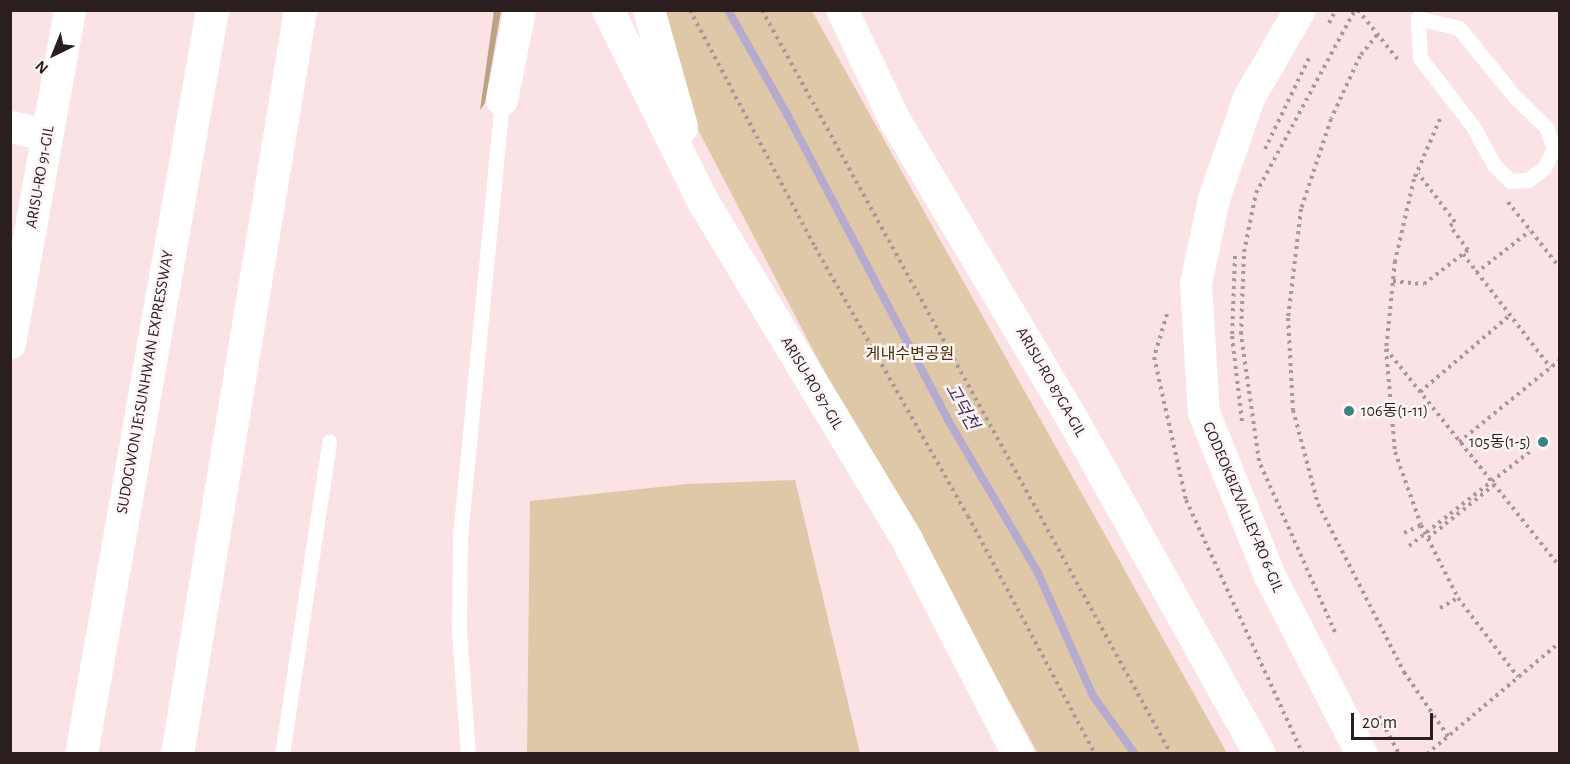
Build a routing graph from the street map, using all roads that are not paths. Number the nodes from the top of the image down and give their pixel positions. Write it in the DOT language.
graph roads {
  1 [pos="70,10"];
  2 [pos="212,10"];
  3 [pos="300,10"];
  4 [pos="520,10"];
  5 [pos="608,10"];
  6 [pos="649,10"];
  7 [pos="842,10"];
  8 [pos="1300,10"];
  9 [pos="1418,18"];
  10 [pos="502,100"];
  11 [pos="10,127"];
  12 [pos="47,135"];
  13 [pos="704,203"];
  14 [pos="10,344"];
  15 [pos="329,442"];
  16 [pos="81,753"];
  17 [pos="177,753"];
  18 [pos="282,753"];
  19 [pos="468,753"];
  20 [pos="1018,753"];
  21 [pos="1260,753"];
  22 [pos="1362,753"];
  1 -- 12 [label="street, ARISU-RO 91-GIL"];
  2 -- 16 [label="highway, SUDOGWON JE1SUNHWAN EXPRESSWAY"];
  3 -- 17 [label="highway"];
  4 -- 10 [label="street"];
  5 -- 13 [label="street, ARISU-RO 87-GIL"];
  6 -- 13 [label="street"];
  7 -- 21 [label="street, ARISU-RO 87GA-GIL"];
  8 -- 22 [label="street, GODEOKBIZVALLEY-RO 6-GIL"];
  9 -- 9 [label="lane"];
  10 -- 19 [label="lane"];
  11 -- 12 [label="street"];
  12 -- 14 [label="street, ARISU-RO 91-GIL"];
  13 -- 20 [label="street, ARISU-RO 87-GIL"];
  15 -- 18 [label="lane"];
}
